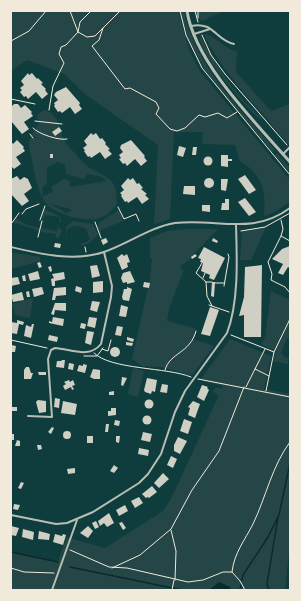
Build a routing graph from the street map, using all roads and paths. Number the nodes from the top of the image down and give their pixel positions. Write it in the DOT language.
graph roads {
  1 [pos="46,11"];
  2 [pos="70,11"];
  3 [pos="91,11"];
  4 [pos="120,11"];
  5 [pos="187,11"];
  6 [pos="195,11"];
  7 [pos="198,11"];
  8 [pos="197,19"];
  9 [pos="198,24"];
  10 [pos="191,26"];
  11 [pos="103,28"];
  12 [pos="211,29"];
  13 [pos="201,31"];
  14 [pos="78,32"];
  15 [pos="194,34"];
  16 [pos="11,41"];
  17 [pos="234,44"];
  18 [pos="11,99"];
  19 [pos="35,104"];
  20 [pos="49,110"];
  21 [pos="237,112"];
  22 [pos="35,121"];
  23 [pos="62,124"];
  24 [pos="33,128"];
  25 [pos="30,134"];
  26 [pos="33,138"];
  27 [pos="67,139"];
  28 [pos="290,147"];
  29 [pos="283,154"];
  30 [pos="290,162"];
  31 [pos="39,204"];
  32 [pos="45,206"];
  33 [pos="118,207"];
  34 [pos="290,208"];
  35 [pos="19,213"];
  36 [pos="290,213"];
  37 [pos="22,214"];
  38 [pos="281,220"];
  39 [pos="139,221"];
  40 [pos="95,222"];
  41 [pos="11,224"];
  42 [pos="236,225"];
  43 [pos="236,232"];
  44 [pos="281,236"];
  45 [pos="38,237"];
  46 [pos="101,238"];
  47 [pos="290,241"];
  48 [pos="11,247"];
  49 [pos="104,252"];
  50 [pos="228,254"];
  51 [pos="202,263"];
  52 [pos="205,273"];
  53 [pos="202,279"];
  54 [pos="206,282"];
  55 [pos="212,282"];
  56 [pos="215,283"];
  57 [pos="224,283"];
  58 [pos="224,286"];
  59 [pos="290,293"];
  60 [pos="209,305"];
  61 [pos="212,306"];
  62 [pos="231,313"];
  63 [pos="290,319"];
  64 [pos="196,331"];
  65 [pos="227,332"];
  66 [pos="11,340"];
  67 [pos="111,340"];
  68 [pos="104,344"];
  69 [pos="102,349"];
  70 [pos="265,349"];
  71 [pos="51,350"];
  72 [pos="93,352"];
  73 [pos="274,352"];
  74 [pos="81,356"];
  75 [pos="97,356"];
  76 [pos="255,369"];
  77 [pos="165,370"];
  78 [pos="269,376"];
  79 [pos="192,377"];
  80 [pos="196,377"];
  81 [pos="245,387"];
  82 [pos="266,391"];
  83 [pos="290,396"];
  84 [pos="28,416"];
  85 [pos="290,442"];
  86 [pos="11,515"];
  87 [pos="77,520"];
  88 [pos="171,529"];
  89 [pos="68,548"];
  90 [pos="11,568"];
  91 [pos="112,568"];
  92 [pos="58,572"];
  93 [pos="232,572"];
  94 [pos="174,580"];
  95 [pos="52,590"];
  96 [pos="159,590"];
  97 [pos="164,590"];
  98 [pos="172,590"];
  99 [pos="244,590"];
  1 -- 16 [label="path"];
  2 -- 14 [label="path"];
  3 -- 14 [label="path"];
  4 -- 11 [label="path"];
  5 -- 10 [label="street"];
  6 -- 8 [label="path"];
  7 -- 8 [label="path"];
  8 -- 9 [label="path"];
  9 -- 10 [label="street"];
  9 -- 12 [label="street"];
  10 -- 15 [label="street"];
  11 -- 14 [label="path"];
  11 -- 21 [label="path"];
  12 -- 13 [label="street"];
  12 -- 17 [label="street"];
  13 -- 15 [label="street"];
  13 -- 28 [label="path"];
  14 -- 20 [label="path"];
  15 -- 29 [label="street"];
  18 -- 19 [label="path"];
  22 -- 23 [label="path"];
  24 -- 27 [label="path"];
  25 -- 26 [label="path"];
  28 -- 29 [label="street"];
  29 -- 30 [label="street"];
  31 -- 37 [label="path"];
  32 -- 45 [label="path"];
  33 -- 39 [label="path"];
  34 -- 42 [label="street"];
  35 -- 41 [label="path"];
  36 -- 38 [label="path"];
  38 -- 43 [label="path"];
  38 -- 44 [label="path"];
  40 -- 46 [label="path"];
  42 -- 43 [label="street"];
  42 -- 49 [label="street"];
  43 -- 65 [label="street"];
  44 -- 47 [label="path"];
  44 -- 59 [label="path"];
  48 -- 49 [label="street"];
  49 -- 72 [label="street"];
  50 -- 57 [label="path"];
  51 -- 53 [label="path"];
  52 -- 53 [label="path"];
  53 -- 54 [label="path"];
  54 -- 55 [label="path"];
  54 -- 61 [label="path"];
  56 -- 57 [label="path"];
  57 -- 58 [label="path"];
  60 -- 61 [label="path"];
  61 -- 62 [label="path"];
  63 -- 73 [label="path"];
  64 -- 77 [label="path"];
  65 -- 70 [label="path"];
  65 -- 80 [label="street"];
  66 -- 71 [label="path"];
  67 -- 69 [label="path"];
  68 -- 69 [label="path"];
  69 -- 75 [label="path"];
  70 -- 73 [label="path"];
  70 -- 76 [label="path"];
  71 -- 72 [label="street"];
  71 -- 84 [label="street"];
  72 -- 75 [label="path"];
  73 -- 78 [label="path"];
  74 -- 75 [label="path"];
  75 -- 77 [label="path"];
  76 -- 78 [label="path"];
  76 -- 81 [label="path"];
  77 -- 79 [label="path"];
  78 -- 82 [label="path"];
  80 -- 81 [label="path"];
  80 -- 87 [label="street"];
  81 -- 82 [label="path"];
  81 -- 88 [label="path"];
  82 -- 83 [label="path"];
  85 -- 93 [label="path"];
  86 -- 87 [label="street"];
  87 -- 89 [label="street"];
  88 -- 91 [label="path"];
  88 -- 94 [label="path"];
  89 -- 91 [label="path"];
  89 -- 92 [label="street"];
  90 -- 92 [label="path"];
  91 -- 94 [label="path"];
  92 -- 95 [label="street"];
  93 -- 94 [label="path"];
  93 -- 99 [label="path"];
  94 -- 98 [label="path"];
  96 -- 97 [label="path"];
}
